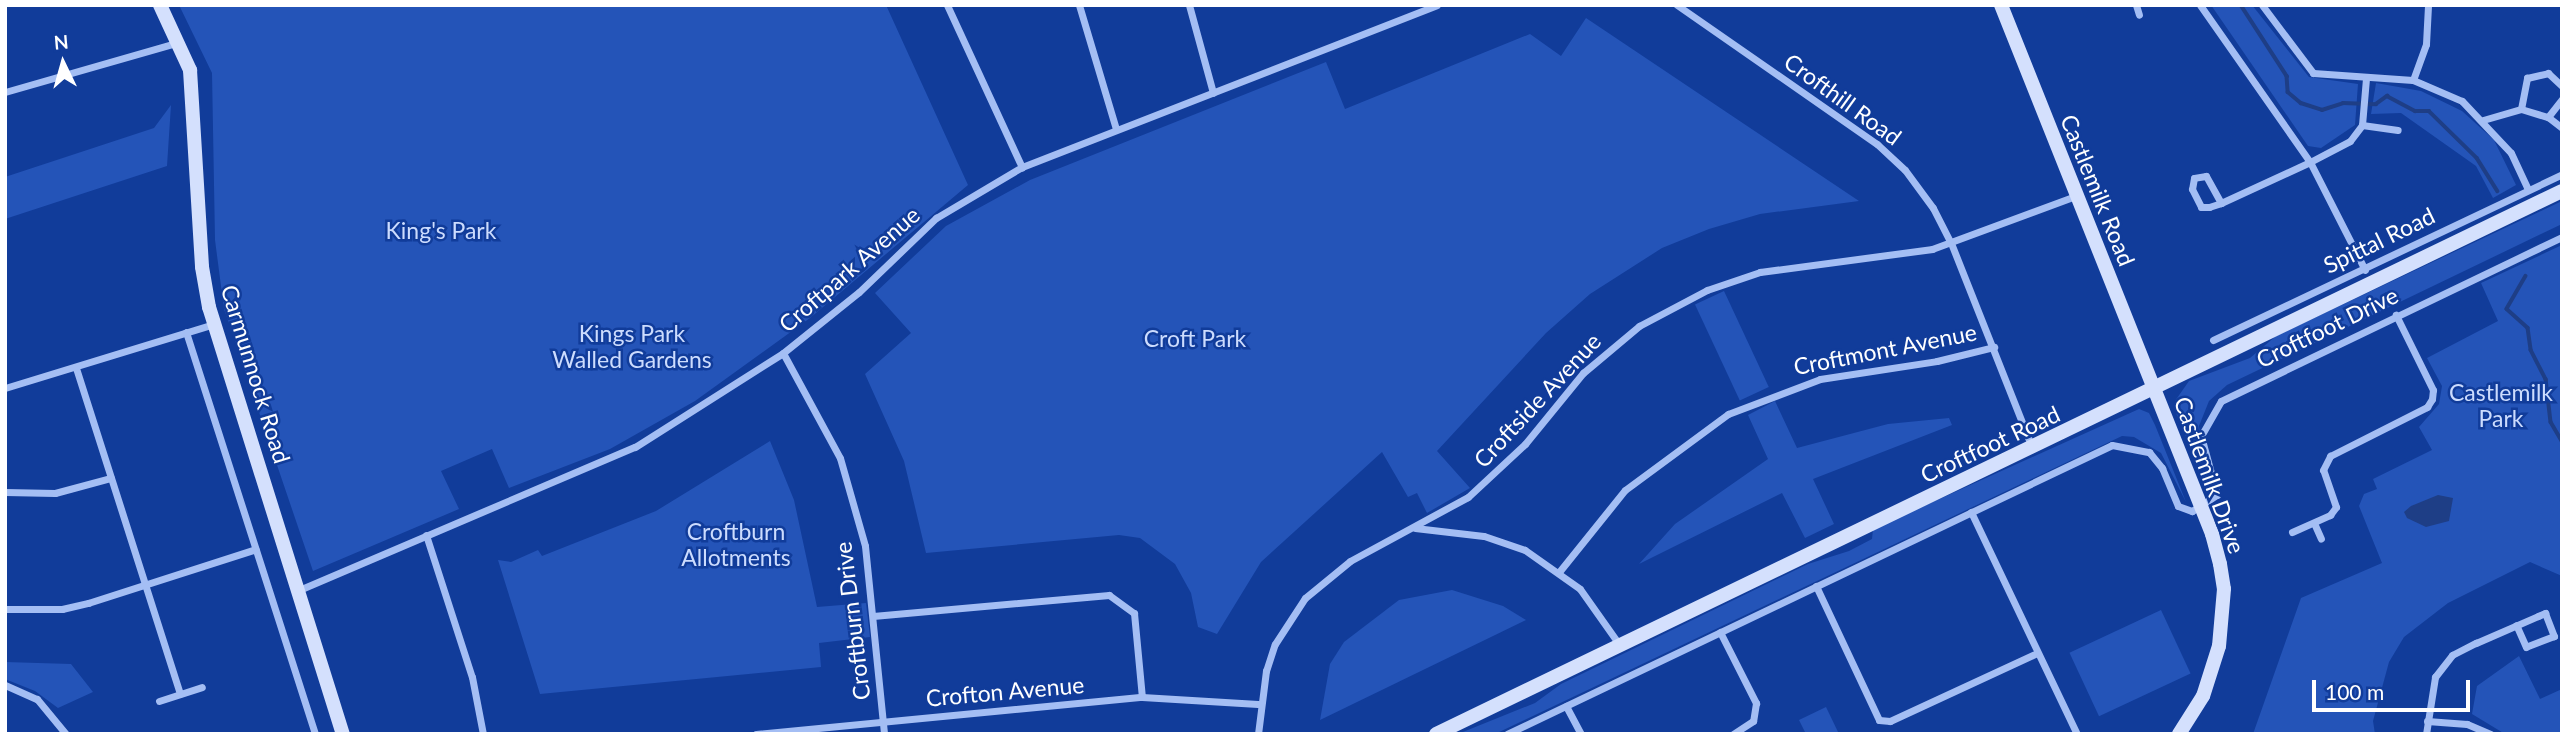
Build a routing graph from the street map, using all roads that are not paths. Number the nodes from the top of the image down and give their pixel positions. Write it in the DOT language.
graph roads {
  1 [pos="160,5"];
  2 [pos="947,5"];
  3 [pos="1079,5"];
  4 [pos="1189,5"];
  5 [pos="1437,5"];
  6 [pos="1677,5"];
  7 [pos="2001,5"];
  8 [pos="2136,5"];
  9 [pos="2200,5"];
  10 [pos="2262,5"];
  11 [pos="2428,5"];
  12 [pos="2139,15"];
  13 [pos="180,42"];
  14 [pos="2366,78"];
  15 [pos="2413,80"];
  16 [pos="2562,86"];
  17 [pos="5,92"];
  18 [pos="1213,93"];
  19 [pos="2562,99"];
  20 [pos="2521,110"];
  21 [pos="2548,117"];
  22 [pos="2483,120"];
  23 [pos="2362,125"];
  24 [pos="2562,128"];
  25 [pos="1116,129"];
  26 [pos="2398,130"];
  27 [pos="2310,162"];
  28 [pos="1022,167"];
  29 [pos="2561,176"];
  30 [pos="2528,189"];
  31 [pos="2562,191"];
  32 [pos="2075,196"];
  33 [pos="2221,203"];
  34 [pos="2562,237"];
  35 [pos="1951,243"];
  36 [pos="2365,270"];
  37 [pos="2396,314"];
  38 [pos="214,324"];
  39 [pos="186,332"];
  40 [pos="2213,340"];
  41 [pos="1994,346"];
  42 [pos="783,353"];
  43 [pos="76,368"];
  44 [pos="5,388"];
  45 [pos="2154,391"];
  46 [pos="2032,449"];
  47 [pos="111,478"];
  48 [pos="5,492"];
  49 [pos="2200,506"];
  50 [pos="1971,512"];
  51 [pos="2314,523"];
  52 [pos="1415,528"];
  53 [pos="2292,532"];
  54 [pos="426,536"];
  55 [pos="2320,539"];
  56 [pos="256,549"];
  57 [pos="1559,572"];
  58 [pos="145,585"];
  59 [pos="1816,586"];
  60 [pos="299,590"];
  61 [pos="5,609"];
  62 [pos="873,616"];
  63 [pos="2516,625"];
  64 [pos="1720,632"];
  65 [pos="1619,644"];
  66 [pos="2035,654"];
  67 [pos="5,685"];
  68 [pos="202,687"];
  69 [pos="180,694"];
  70 [pos="1142,697"];
  71 [pos="159,701"];
  72 [pos="1258,704"];
  73 [pos="1566,706"];
  74 [pos="2427,721"];
  75 [pos="883,722"];
  76 [pos="66,734"];
  77 [pos="316,734"];
  78 [pos="343,734"];
  79 [pos="483,734"];
  80 [pos="756,734"];
  81 [pos="884,734"];
  82 [pos="1258,734"];
  83 [pos="1436,734"];
  84 [pos="1507,734"];
  85 [pos="1581,734"];
  86 [pos="1733,734"];
  87 [pos="2077,734"];
  88 [pos="2179,734"];
  89 [pos="2426,734"];
  90 [pos="2491,734"];
  1 -- 13 [label="street, Carmunnock Road"];
  2 -- 28 [label="street"];
  3 -- 25 [label="street"];
  4 -- 18 [label="street"];
  5 -- 18 [label="street, Croftpark Avenue"];
  6 -- 35 [label="street, Crofthill Road"];
  7 -- 32 [label="street, Castlemilk Road"];
  8 -- 12 [label="street"];
  9 -- 27 [label="street"];
  10 -- 14 [label="street"];
  11 -- 15 [label="street"];
  13 -- 17 [label="street"];
  13 -- 38 [label="street, Carmunnock Road"];
  14 -- 15 [label="street"];
  14 -- 23 [label="street"];
  15 -- 22 [label="street"];
  16 -- 20 [label="street"];
  18 -- 25 [label="street, Croftpark Avenue"];
  19 -- 21 [label="street"];
  20 -- 21 [label="street"];
  20 -- 22 [label="street"];
  21 -- 24 [label="street"];
  22 -- 30 [label="street"];
  23 -- 26 [label="street"];
  23 -- 27 [label="street"];
  25 -- 28 [label="street, Croftpark Avenue"];
  27 -- 33 [label="street"];
  27 -- 36 [label="street"];
  28 -- 42 [label="street, Croftpark Avenue"];
  29 -- 30 [label="street, Spittal Road"];
  30 -- 36 [label="street, Spittal Road"];
  31 -- 45 [label="street, Croftfoot Road"];
  32 -- 35 [label="street, Croftside Avenue"];
  32 -- 45 [label="street, Castlemilk Road"];
  33 -- 33 [label="street"];
  34 -- 37 [label="street, Croftfoot Drive"];
  35 -- 41 [label="street, Crofthill Road"];
  35 -- 52 [label="street, Croftside Avenue"];
  36 -- 40 [label="street, Spittal Road"];
  37 -- 49 [label="street, Croftfoot Drive"];
  37 -- 51 [label="street"];
  38 -- 39 [label="street"];
  38 -- 60 [label="street, Carmunnock Road"];
  39 -- 43 [label="street"];
  39 -- 56 [label="street"];
  41 -- 46 [label="street, Crofthill Road"];
  41 -- 57 [label="street, Croftmont Avenue"];
  42 -- 54 [label="street, Croftpark Avenue"];
  42 -- 62 [label="street, Croftburn Drive"];
  43 -- 44 [label="street"];
  43 -- 47 [label="street"];
  45 -- 46 [label="street, Croftfoot Road"];
  45 -- 49 [label="street, Castlemilk Drive"];
  46 -- 65 [label="street, Croftfoot Road"];
  47 -- 48 [label="street"];
  47 -- 58 [label="street"];
  49 -- 50 [label="street"];
  49 -- 88 [label="street, Castlemilk Drive"];
  50 -- 59 [label="street"];
  50 -- 66 [label="street"];
  51 -- 53 [label="street"];
  51 -- 55 [label="street"];
  52 -- 57 [label="street"];
  52 -- 72 [label="street, Croftside Avenue"];
  54 -- 60 [label="street, Croftpark Avenue"];
  54 -- 79 [label="street"];
  56 -- 58 [label="street"];
  56 -- 77 [label="street"];
  57 -- 65 [label="street"];
  58 -- 61 [label="street"];
  58 -- 69 [label="street"];
  59 -- 64 [label="street"];
  59 -- 66 [label="street"];
  60 -- 78 [label="street, Carmunnock Road"];
  62 -- 70 [label="street"];
  62 -- 75 [label="street, Croftburn Drive"];
  63 -- 63 [label="street"];
  63 -- 74 [label="street"];
  64 -- 73 [label="street"];
  64 -- 86 [label="street"];
  65 -- 83 [label="street, Croftfoot Road"];
  66 -- 87 [label="street"];
  67 -- 76 [label="street"];
  68 -- 69 [label="street"];
  69 -- 71 [label="street"];
  70 -- 72 [label="street, Crofton Avenue"];
  70 -- 75 [label="street, Crofton Avenue"];
  72 -- 82 [label="street, Croftside Avenue"];
  73 -- 84 [label="street"];
  73 -- 85 [label="street"];
  74 -- 89 [label="street"];
  74 -- 90 [label="street"];
  75 -- 80 [label="street, Crofton Avenue"];
  75 -- 81 [label="street, Croftburn Drive"];
}
